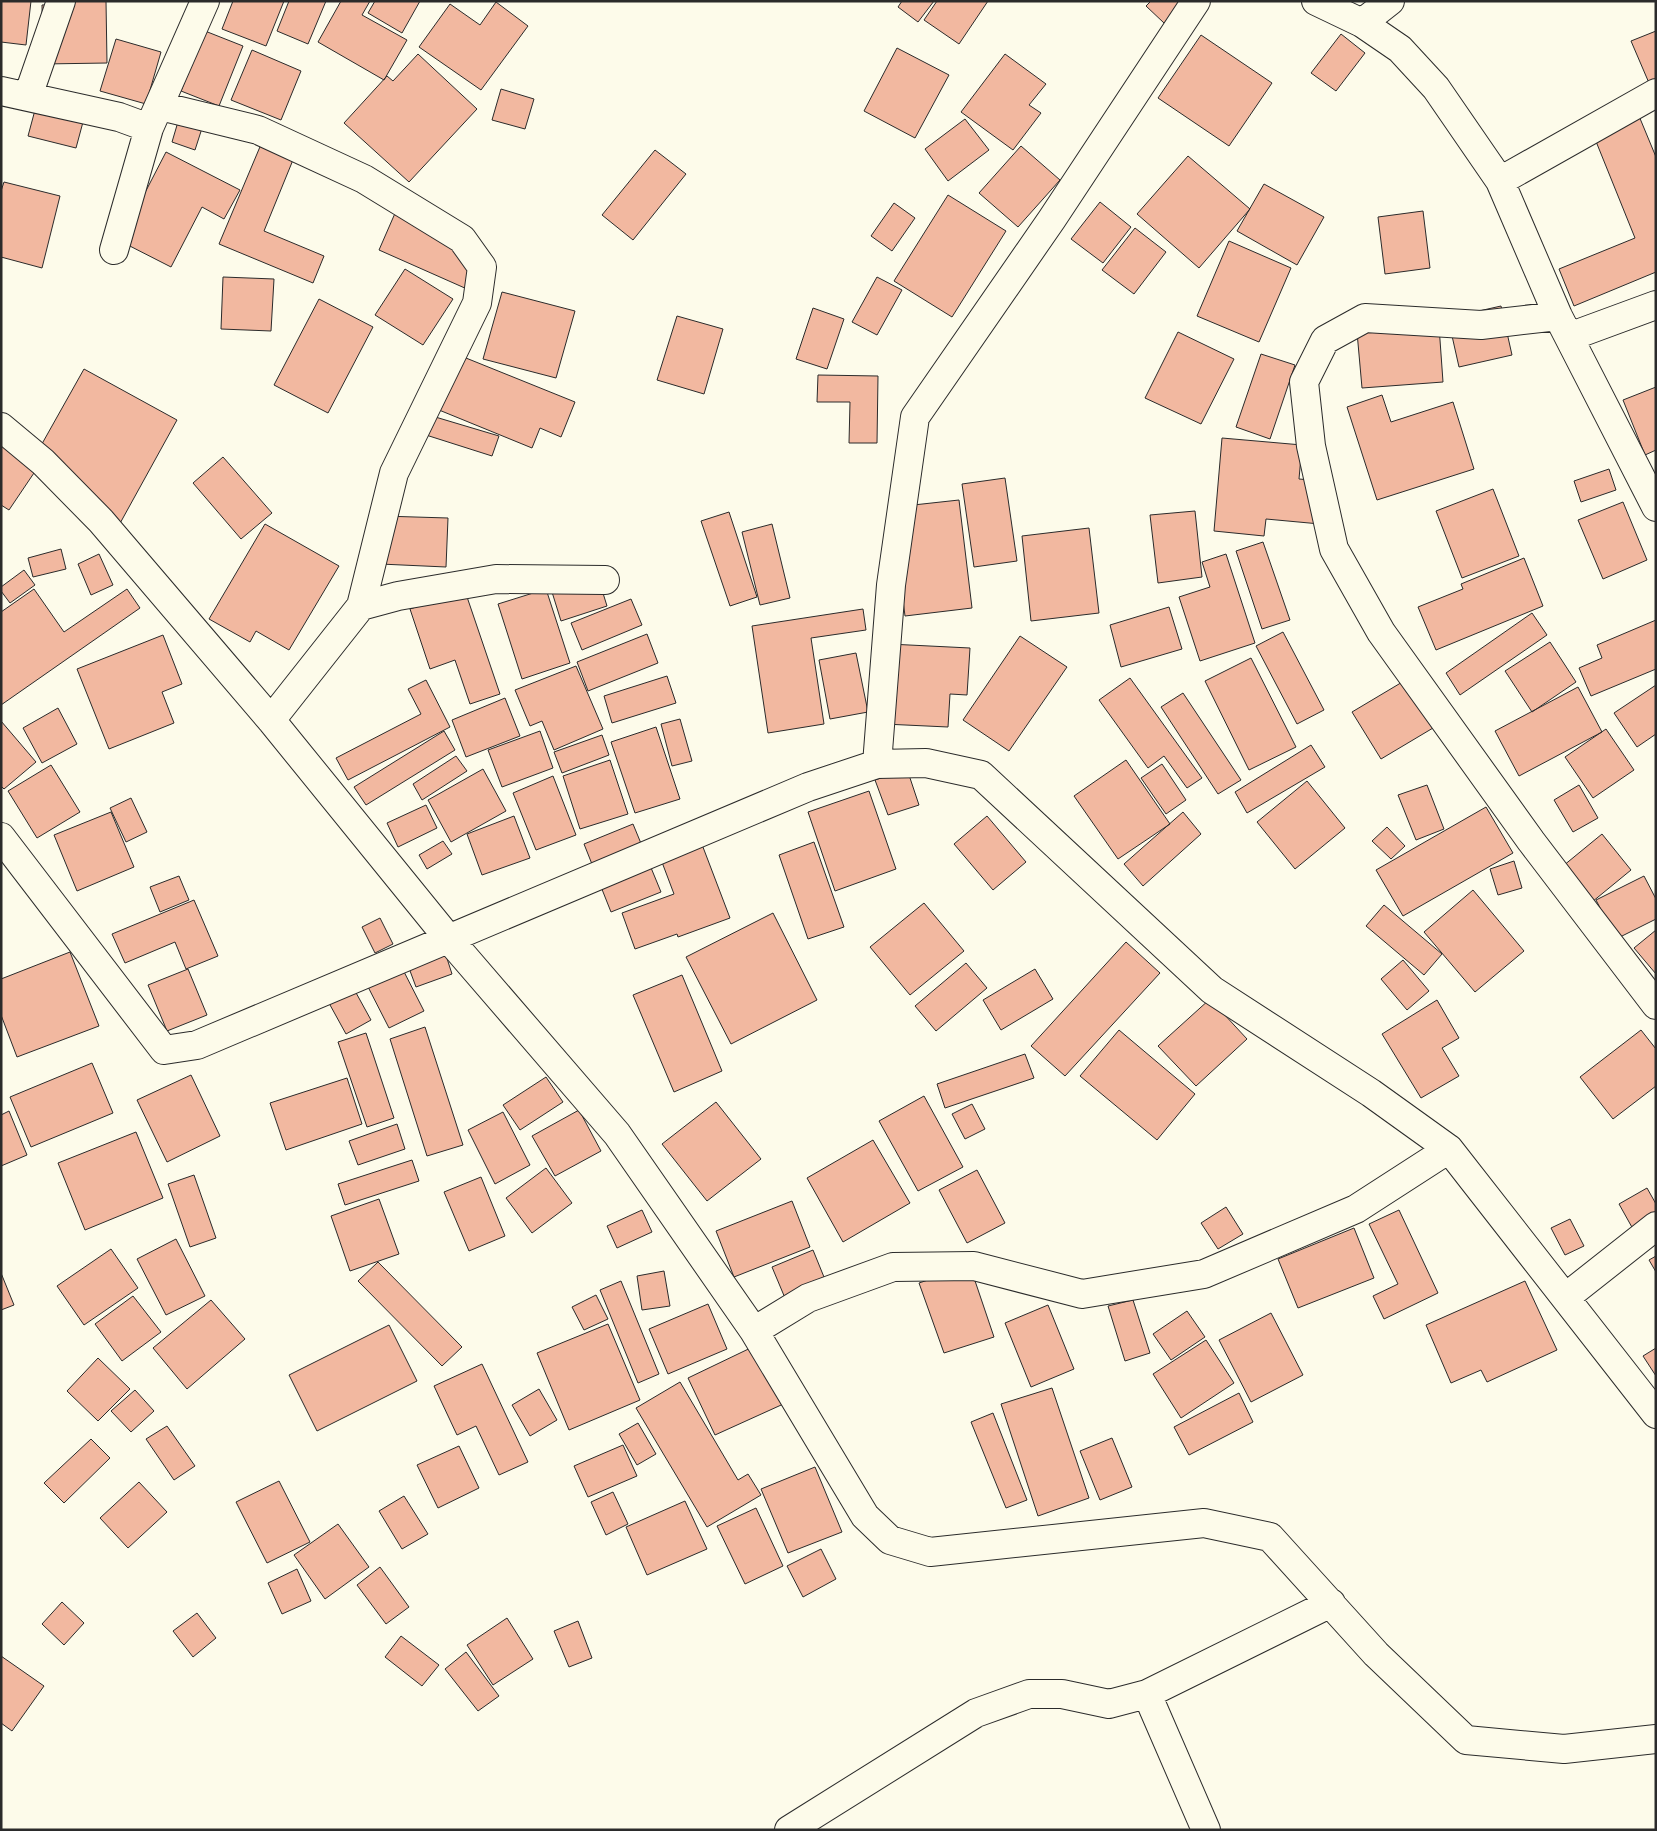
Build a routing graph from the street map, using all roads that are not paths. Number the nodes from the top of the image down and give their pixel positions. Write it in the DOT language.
graph roads {
  1 [pos="61,1"];
  2 [pos="205,1"];
  3 [pos="1196,1"];
  4 [pos="1316,1"];
  5 [pos="1390,1"];
  6 [pos="1362,23"];
  7 [pos="1,90"];
  8 [pos="1656,93"];
  9 [pos="28,96"];
  10 [pos="155,117"];
  11 [pos="1500,181"];
  12 [pos="114,250"];
  13 [pos="1656,305"];
  14 [pos="1563,326"];
  15 [pos="1,427"];
  16 [pos="1656,507"];
  17 [pos="604,580"];
  18 [pos="361,606"];
  19 [pos="271,720"];
  20 [pos="877,764"];
  21 [pos="1,837"];
  22 [pos="448,938"];
  23 [pos="1656,1005"];
  24 [pos="1449,1149"];
  25 [pos="1656,1226"];
  26 [pos="1566,1297"];
  27 [pos="754,1331"];
  28 [pos="1656,1414"];
  29 [pos="1331,1603"];
  30 [pos="1147,1694"];
  31 [pos="1656,1739"];
  32 [pos="789,1830"];
  33 [pos="1206,1830"];
  1 -- 9 [label="street"];
  2 -- 10 [label="street"];
  3 -- 20 [label="street"];
  4 -- 6 [label="street"];
  5 -- 6 [label="street"];
  6 -- 11 [label="street"];
  7 -- 9 [label="street"];
  8 -- 11 [label="street"];
  9 -- 10 [label="street"];
  10 -- 12 [label="street"];
  10 -- 18 [label="street"];
  11 -- 14 [label="street"];
  13 -- 14 [label="street"];
  14 -- 16 [label="street"];
  14 -- 23 [label="street"];
  15 -- 19 [label="street"];
  17 -- 18 [label="street"];
  18 -- 19 [label="street"];
  19 -- 22 [label="street"];
  20 -- 22 [label="street"];
  20 -- 24 [label="street"];
  21 -- 22 [label="street"];
  22 -- 27 [label="street"];
  24 -- 26 [label="street"];
  24 -- 27 [label="street"];
  25 -- 26 [label="street"];
  26 -- 28 [label="street"];
  27 -- 29 [label="street"];
  29 -- 30 [label="street"];
  29 -- 31 [label="street"];
  30 -- 32 [label="street"];
  30 -- 33 [label="street"];
}
